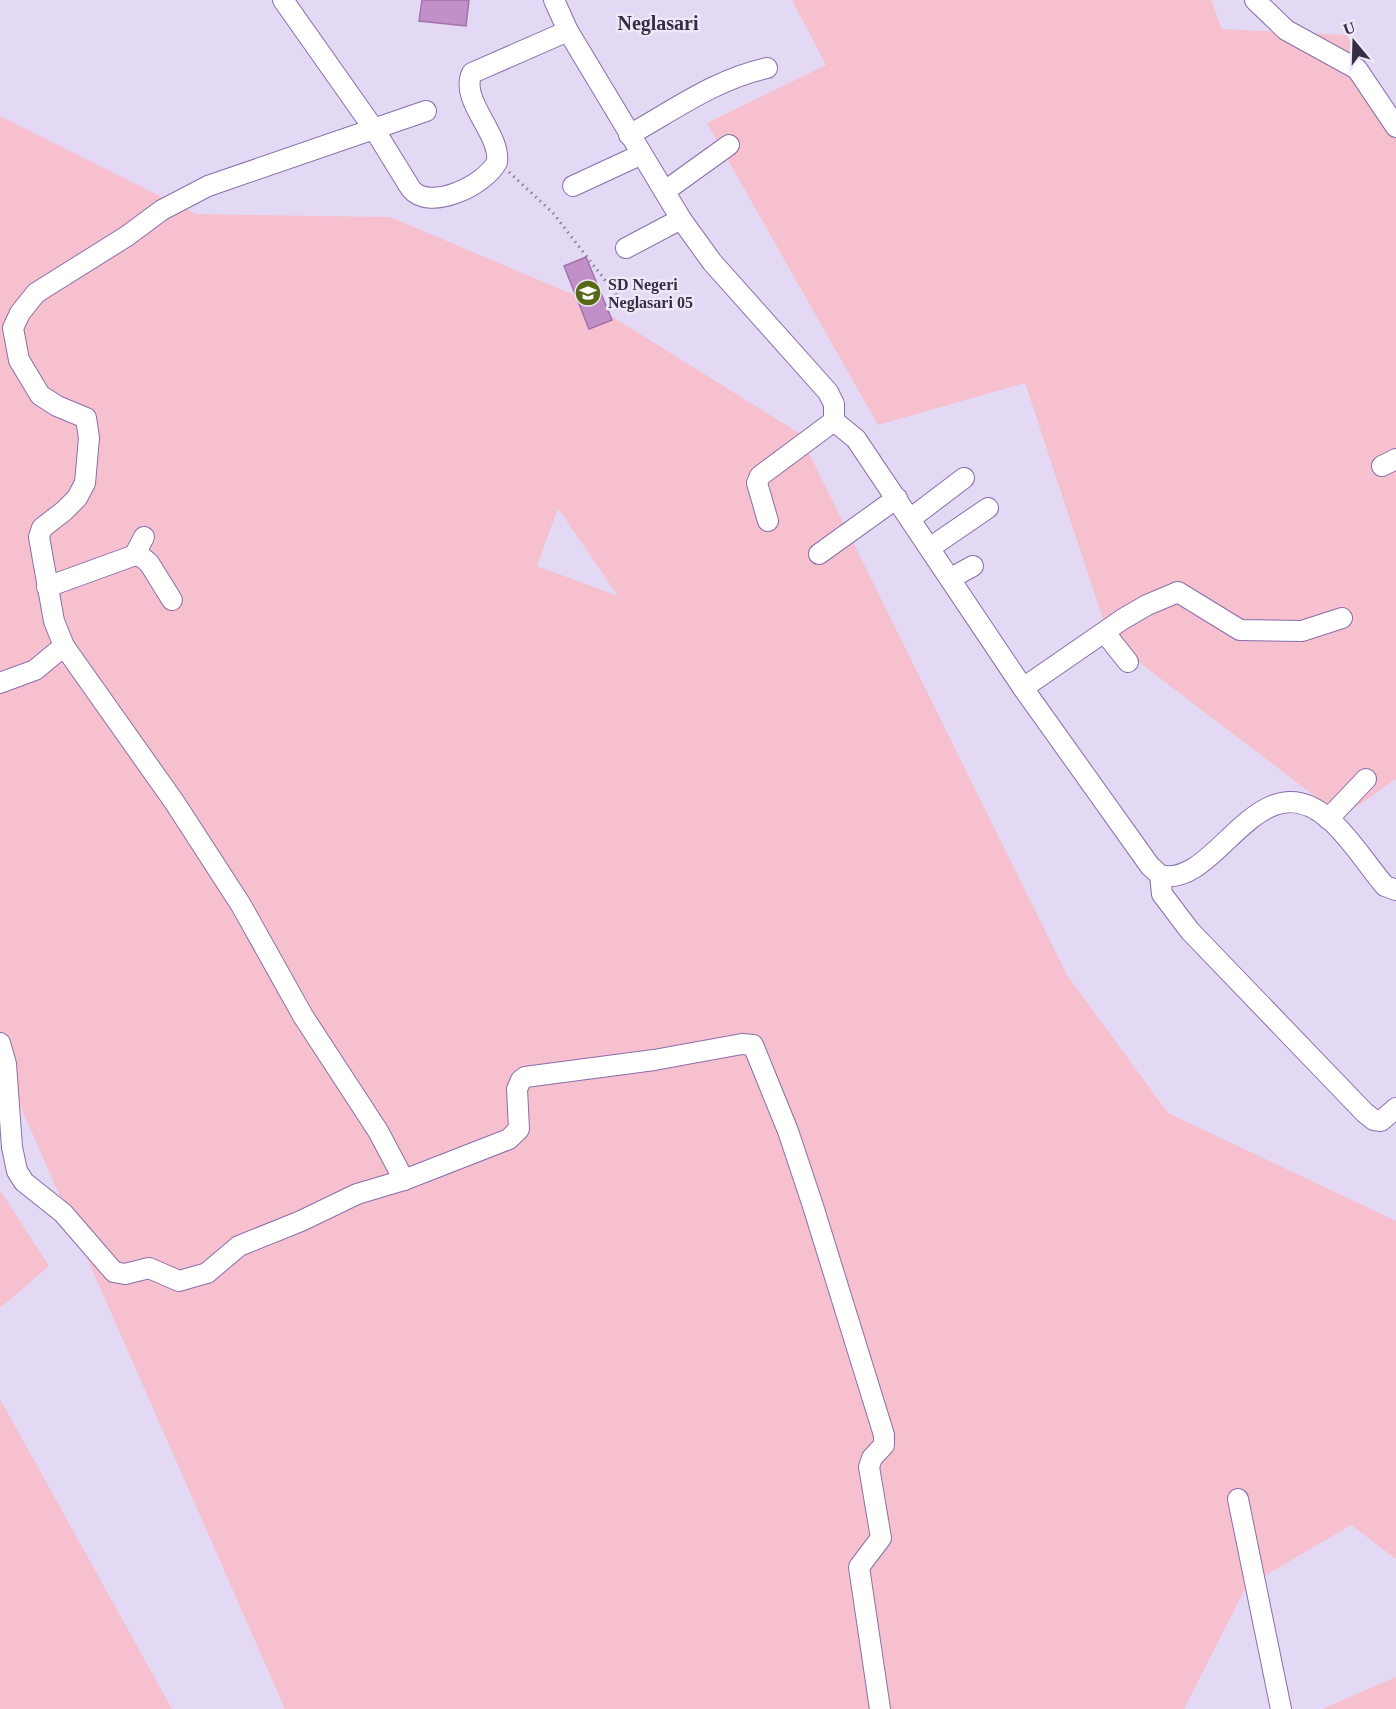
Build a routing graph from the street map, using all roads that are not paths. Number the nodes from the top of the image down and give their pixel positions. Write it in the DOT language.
graph roads {
  1 [pos="283,0"];
  2 [pos="554,0"];
  3 [pos="1255,0"];
  4 [pos="568,31"];
  5 [pos="767,68"];
  6 [pos="426,111"];
  7 [pos="1396,127"];
  8 [pos="374,129"];
  9 [pos="629,135"];
  10 [pos="729,145"];
  11 [pos="640,155"];
  12 [pos="573,186"];
  13 [pos="665,191"];
  14 [pos="681,219"];
  15 [pos="626,248"];
  16 [pos="834,421"];
  17 [pos="964,478"];
  18 [pos="897,498"];
  19 [pos="988,508"];
  20 [pos="910,519"];
  21 [pos="768,521"];
  22 [pos="144,537"];
  23 [pos="931,547"];
  24 [pos="819,554"];
  25 [pos="134,556"];
  26 [pos="973,566"];
  27 [pos="951,578"];
  28 [pos="47,587"];
  29 [pos="172,600"];
  30 [pos="1342,618"];
  31 [pos="1105,633"];
  32 [pos="64,646"];
  33 [pos="1128,662"];
  34 [pos="0,682"];
  35 [pos="1023,688"];
  36 [pos="1366,779"];
  37 [pos="1328,819"];
  38 [pos="1160,875"];
  39 [pos="1396,890"];
  40 [pos="0,1043"];
  41 [pos="1396,1108"];
  42 [pos="404,1180"];
  43 [pos="1238,1499"];
  44 [pos="880,1709"];
  45 [pos="1281,1709"];
  1 -- 8 [label="street"];
  2 -- 4 [label="street"];
  3 -- 7 [label="street"];
  4 -- 8 [label="street"];
  4 -- 9 [label="street"];
  5 -- 9 [label="street"];
  6 -- 8 [label="street"];
  8 -- 28 [label="street"];
  9 -- 11 [label="street"];
  10 -- 13 [label="street"];
  11 -- 12 [label="street"];
  11 -- 13 [label="street"];
  13 -- 14 [label="street"];
  14 -- 15 [label="street"];
  14 -- 16 [label="street"];
  16 -- 18 [label="street"];
  16 -- 21 [label="street"];
  17 -- 20 [label="street"];
  18 -- 20 [label="street"];
  18 -- 24 [label="street"];
  19 -- 23 [label="street"];
  20 -- 23 [label="street"];
  22 -- 25 [label="street"];
  23 -- 27 [label="street"];
  25 -- 28 [label="street"];
  25 -- 29 [label="street"];
  26 -- 27 [label="street"];
  27 -- 35 [label="street"];
  28 -- 32 [label="street"];
  30 -- 31 [label="street"];
  31 -- 33 [label="street"];
  31 -- 35 [label="street"];
  32 -- 34 [label="street"];
  32 -- 42 [label="street"];
  35 -- 38 [label="street"];
  36 -- 37 [label="street"];
  37 -- 38 [label="street"];
  37 -- 39 [label="street"];
  38 -- 41 [label="street"];
  40 -- 42 [label="street"];
  42 -- 44 [label="street"];
  43 -- 45 [label="street"];
}
